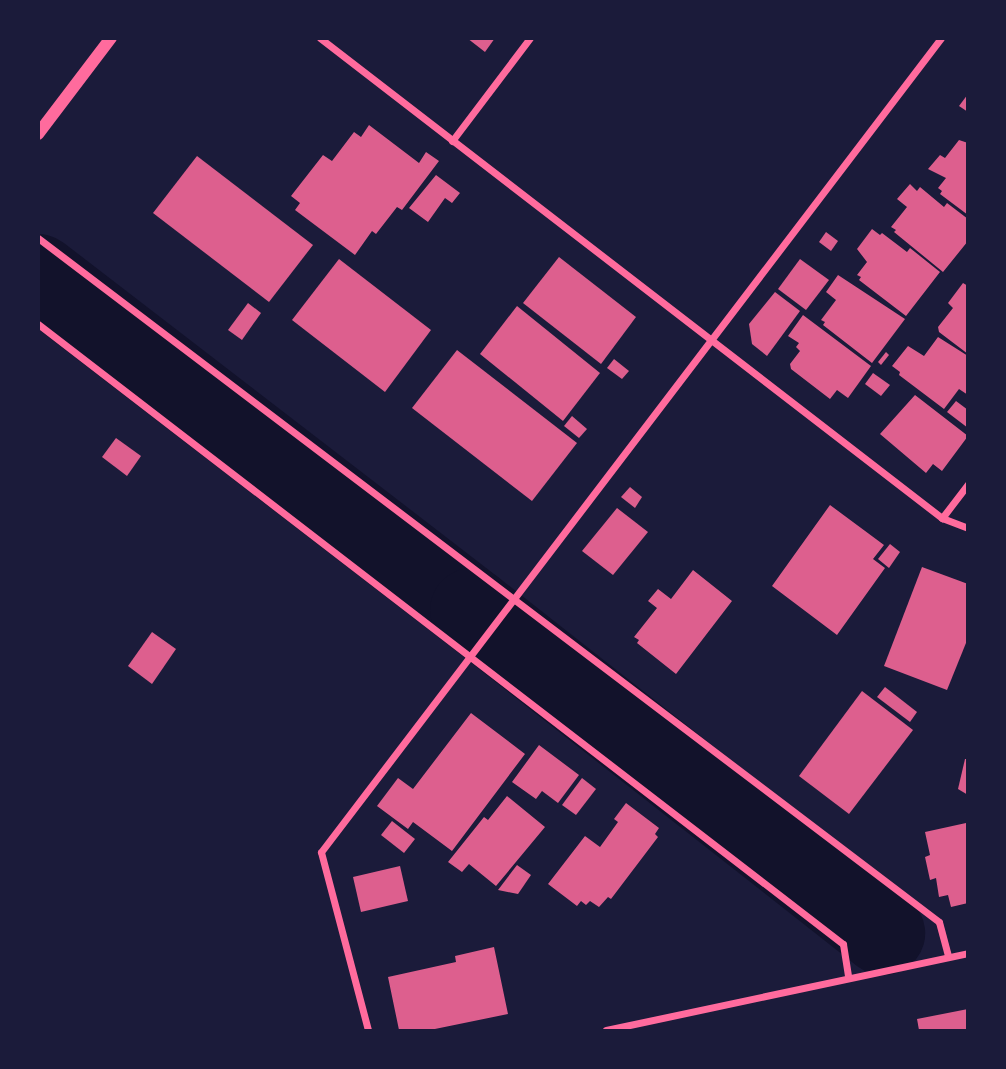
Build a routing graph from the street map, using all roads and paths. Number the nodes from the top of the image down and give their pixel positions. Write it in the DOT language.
graph roads {
  1 [pos="111,38"];
  2 [pos="320,38"];
  3 [pos="530,38"];
  4 [pos="941,38"];
  5 [pos="38,134"];
  6 [pos="452,141"];
  7 [pos="38,238"];
  8 [pos="38,324"];
  9 [pos="712,339"];
  10 [pos="968,484"];
  11 [pos="942,518"];
  12 [pos="968,528"];
  13 [pos="513,600"];
  14 [pos="469,657"];
  15 [pos="968,953"];
  16 [pos="948,956"];
  17 [pos="848,976"];
  18 [pos="368,1031"];
  19 [pos="606,1031"];
  1 -- 5 [label="street"];
  2 -- 6 [label="street"];
  3 -- 6 [label="street"];
  4 -- 9 [label="street"];
  6 -- 9 [label="street"];
  7 -- 13 [label="street"];
  8 -- 14 [label="street"];
  9 -- 11 [label="street"];
  9 -- 13 [label="street"];
  10 -- 11 [label="street"];
  11 -- 12 [label="street"];
  13 -- 14 [label="street"];
  13 -- 16 [label="street"];
  14 -- 17 [label="street"];
  14 -- 18 [label="street"];
  15 -- 16 [label="street"];
  16 -- 17 [label="street"];
  17 -- 19 [label="street"];
}
